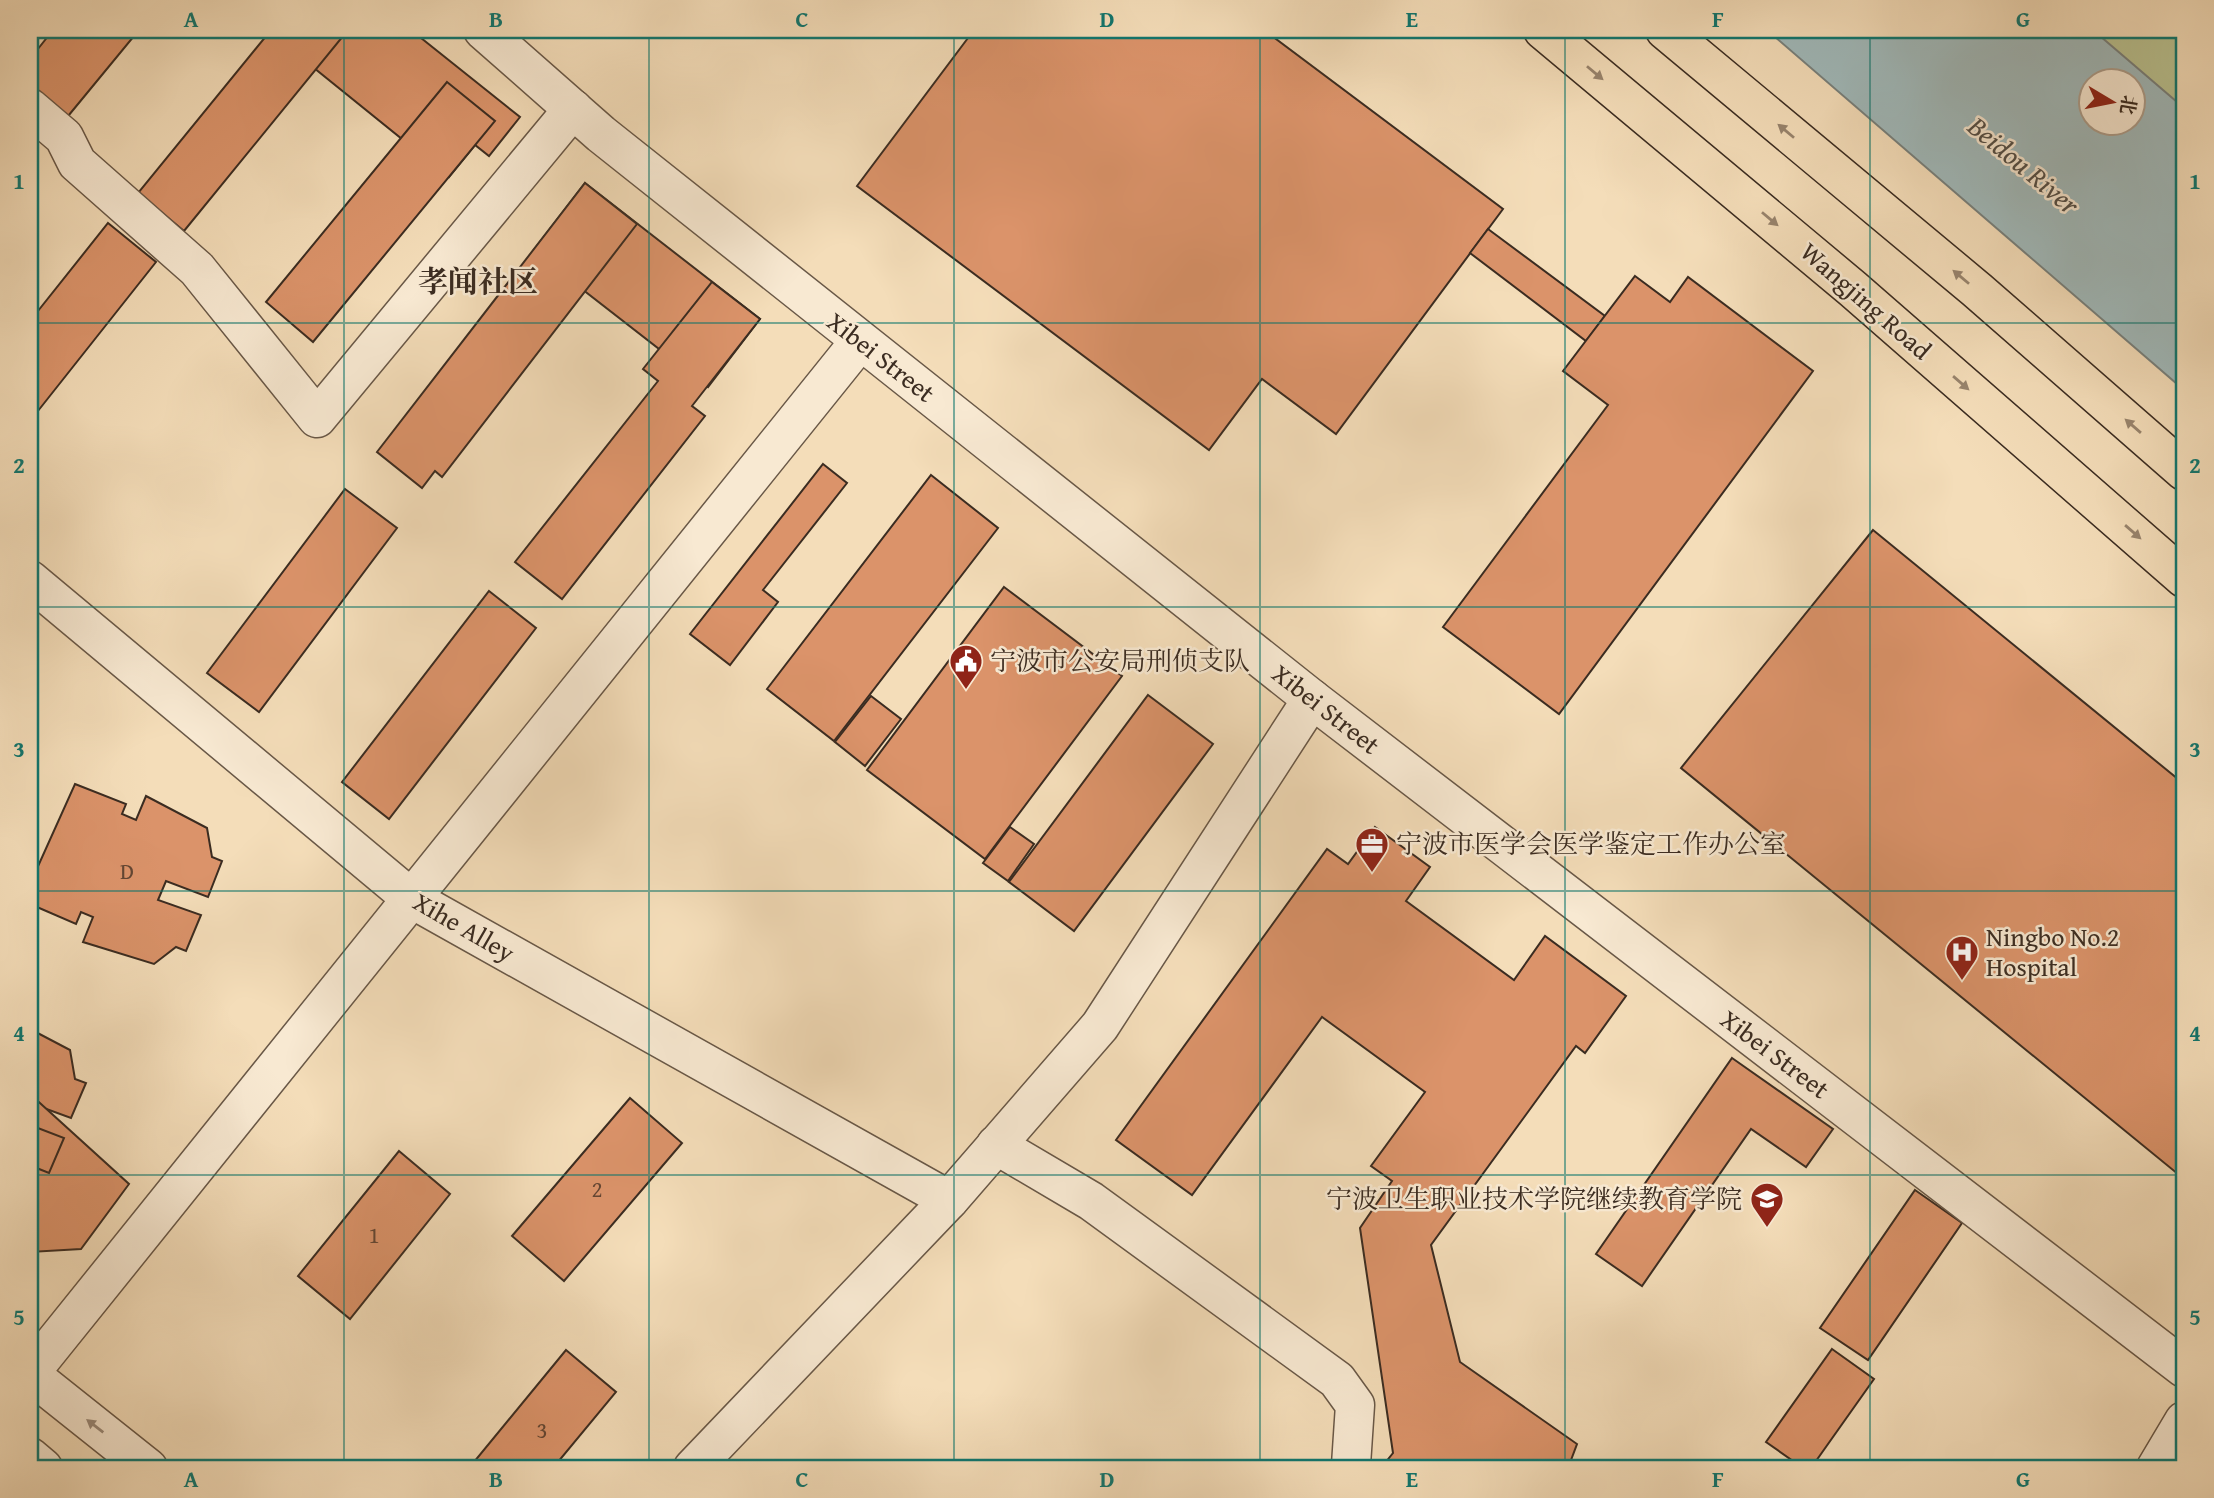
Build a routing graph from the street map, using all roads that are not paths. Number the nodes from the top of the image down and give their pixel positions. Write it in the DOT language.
graph roads {
  1 [pos="483,30"];
  2 [pos="1543,30"];
  3 [pos="1665,30"];
  4 [pos="30,108"];
  5 [pos="573,109"];
  6 [pos="860,341"];
  7 [pos="2184,471"];
  8 [pos="2184,578"];
  9 [pos="30,580"];
  10 [pos="1312,699"];
  11 [pos="412,899"];
  12 [pos="996,1145"];
  13 [pos="949,1199"];
  14 [pos="2184,1368"];
  15 [pos="30,1374"];
  16 [pos="2184,1421"];
  17 [pos="30,1457"];
  18 [pos="1351,1465"];
  19 [pos="43,1468"];
  20 [pos="148,1468"];
  21 [pos="693,1468"];
  22 [pos="2156,1468"];
  1 -- 5 [label="street, Xibei Street"];
  2 -- 8 [label="main road, Wangjing Road, one-way"];
  7 -- 3 [label="main road, one-way"];
  4 -- 5 [label="street"];
  5 -- 6 [label="street, Xibei Street"];
  6 -- 10 [label="street, Xibei Street"];
  6 -- 11 [label="street"];
  9 -- 11 [label="street, Xihe Alley"];
  10 -- 12 [label="street"];
  10 -- 14 [label="street, Xibei Street"];
  11 -- 13 [label="street, Xihe Alley"];
  11 -- 15 [label="street"];
  12 -- 13 [label="street"];
  12 -- 18 [label="street"];
  13 -- 21 [label="street"];
  20 -- 15 [label="street, one-way"];
  16 -- 22 [label="street"];
  17 -- 19 [label="street"];
}
